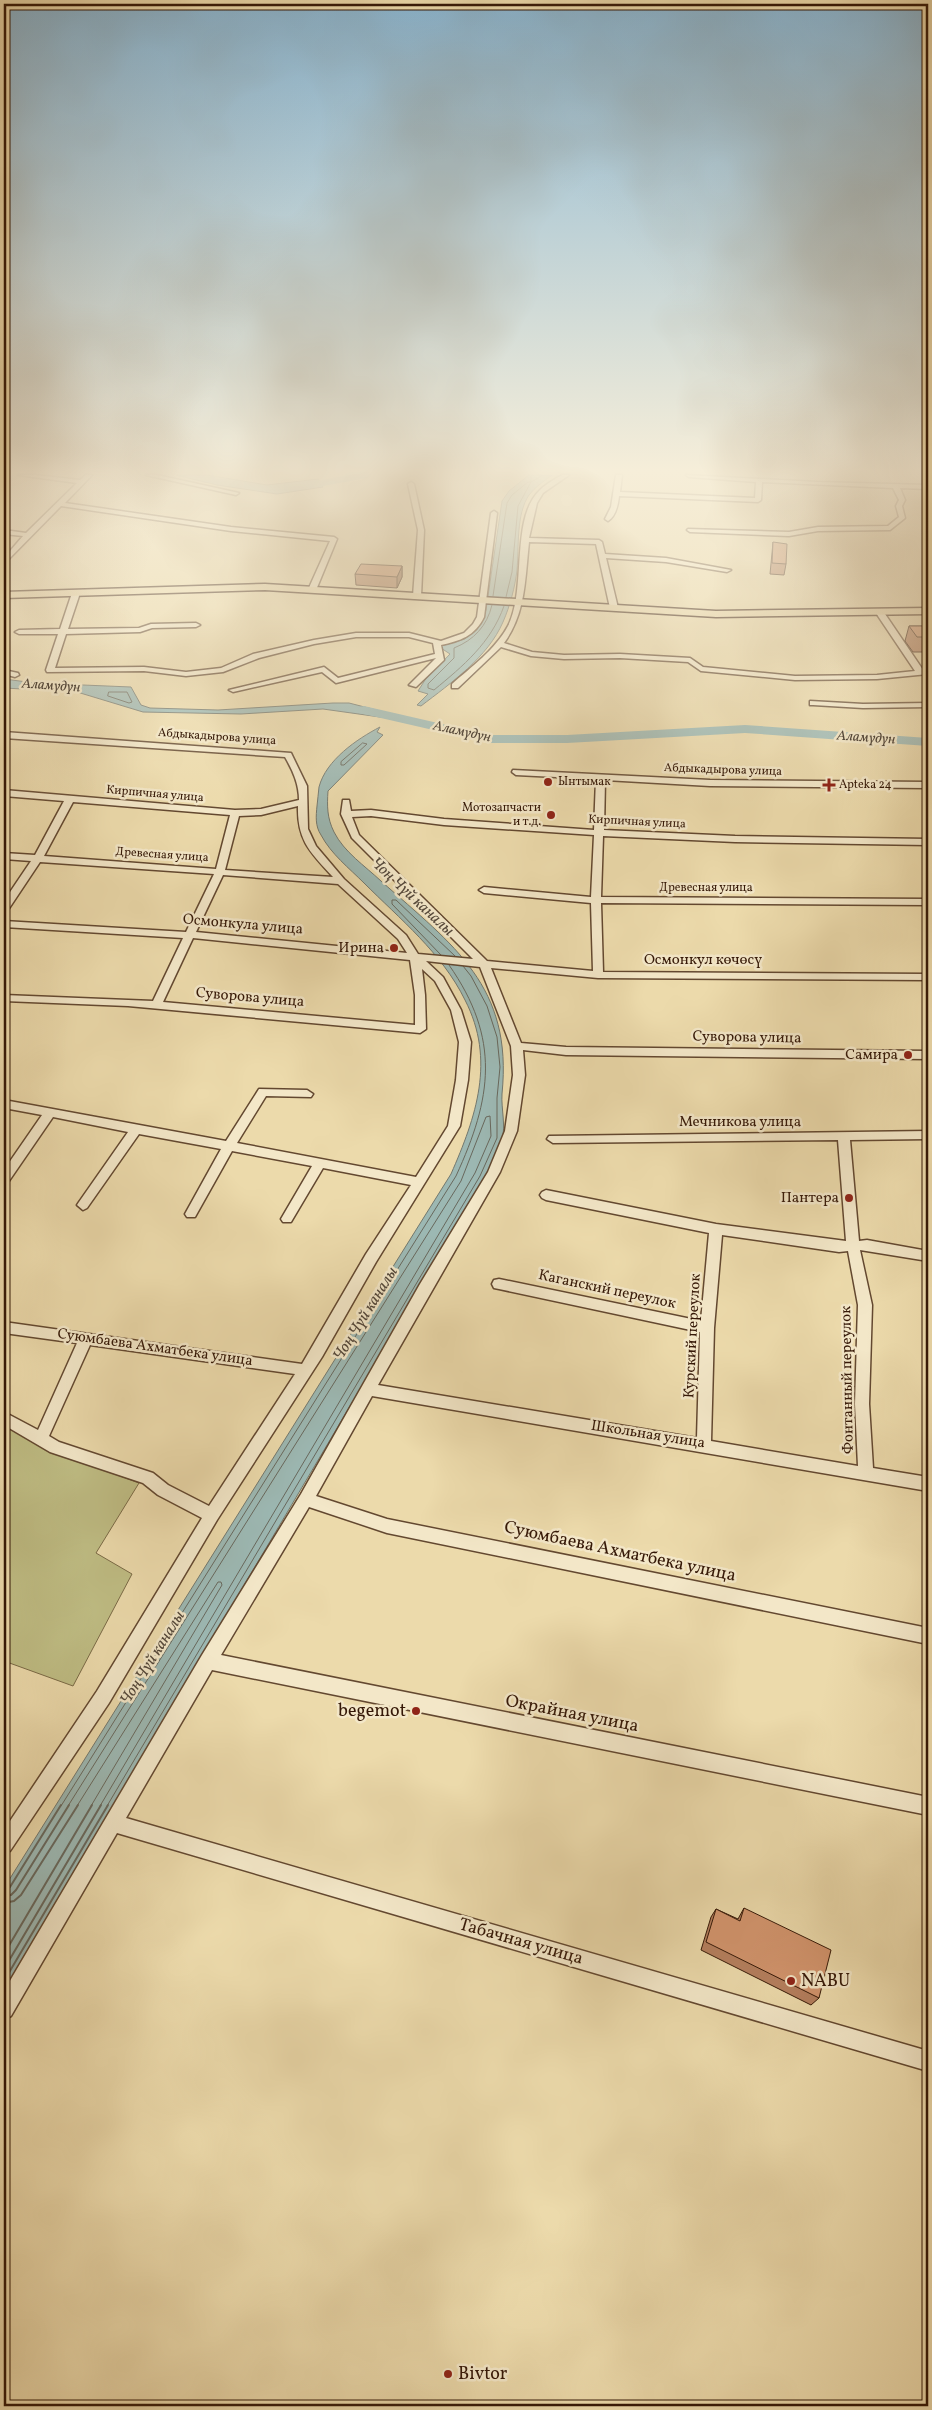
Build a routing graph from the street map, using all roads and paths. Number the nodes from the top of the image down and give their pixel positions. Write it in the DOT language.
graph roads {
  1 [pos="212,587"];
  2 [pos="238,587"];
  3 [pos="418,587"];
  4 [pos="485,587"];
  5 [pos="519,587"];
  6 [pos="610,587"];
  7 [pos="312,590"];
  8 [pos="76,593"];
  9 [pos="4,596"];
  10 [pos="417,596"];
  11 [pos="483,600"];
  12 [pos="517,602"];
  13 [pos="614,608"];
  14 [pos="928,611"];
  15 [pos="882,615"];
  16 [pos="928,616"];
  17 [pos="196,625"];
  18 [pos="18,632"];
  19 [pos="62,632"];
  20 [pos="441,643"];
  21 [pos="499,644"];
  22 [pos="439,655"];
  23 [pos="4,672"];
  24 [pos="924,672"];
  25 [pos="15,675"];
  26 [pos="413,685"];
  27 [pos="455,686"];
  28 [pos="233,690"];
  29 [pos="813,703"];
  30 [pos="928,705"];
  31 [pos="4,735"];
  32 [pos="516,772"];
  33 [pos="601,777"];
  34 [pos="928,785"];
  35 [pos="4,793"];
  36 [pos="70,800"];
  37 [pos="303,802"];
  38 [pos="346,802"];
  39 [pos="235,813"];
  40 [pos="346,814"];
  41 [pos="600,833"];
  42 [pos="928,842"];
  43 [pos="4,856"];
  44 [pos="38,858"];
  45 [pos="220,871"];
  46 [pos="341,881"];
  47 [pos="484,890"];
  48 [pos="596,900"];
  49 [pos="928,902"];
  50 [pos="4,908"];
  51 [pos="4,924"];
  52 [pos="190,935"];
  53 [pos="420,957"];
  54 [pos="481,963"];
  55 [pos="598,975"];
  56 [pos="928,977"];
  57 [pos="4,998"];
  58 [pos="157,1004"];
  59 [pos="517,1046"];
  60 [pos="928,1055"];
  61 [pos="307,1094"];
  62 [pos="4,1104"];
  63 [pos="51,1112"];
  64 [pos="137,1128"];
  65 [pos="928,1135"];
  66 [pos="844,1137"];
  67 [pos="553,1139"];
  68 [pos="229,1146"];
  69 [pos="319,1164"];
  70 [pos="5,1178"];
  71 [pos="419,1182"];
  72 [pos="546,1194"];
  73 [pos="83,1205"];
  74 [pos="191,1214"];
  75 [pos="287,1219"];
  76 [pos="716,1229"];
  77 [pos="853,1246"];
  78 [pos="928,1256"];
  79 [pos="499,1284"];
  80 [pos="4,1327"];
  81 [pos="707,1328"];
  82 [pos="86,1339"];
  83 [pos="305,1370"];
  84 [pos="368,1389"];
  85 [pos="4,1418"];
  86 [pos="42,1439"];
  87 [pos="704,1445"];
  88 [pos="866,1474"];
  89 [pos="928,1484"];
  90 [pos="306,1499"];
  91 [pos="212,1515"];
  92 [pos="928,1636"];
  93 [pos="208,1661"];
  94 [pos="928,1806"];
  95 [pos="114,1823"];
  96 [pos="4,1845"];
  97 [pos="4,2010"];
  98 [pos="928,2061"];
  1 -- 8 [label="main road"];
  2 -- 7 [label="main road"];
  3 -- 10 [label="street"];
  4 -- 11 [label="street"];
  5 -- 12 [label="street"];
  6 -- 13 [label="street"];
  7 -- 10 [label="main road"];
  8 -- 9 [label="main road"];
  8 -- 19 [label="street"];
  10 -- 11 [label="main road"];
  11 -- 12 [label="main road"];
  11 -- 20 [label="street"];
  12 -- 13 [label="main road"];
  12 -- 21 [label="street"];
  13 -- 15 [label="main road"];
  14 -- 15 [label="main road"];
  15 -- 16 [label="main road"];
  15 -- 24 [label="street"];
  17 -- 19 [label="street"];
  18 -- 19 [label="street"];
  19 -- 20 [label="street"];
  20 -- 22 [label="street"];
  21 -- 24 [label="street"];
  21 -- 27 [label="street"];
  22 -- 26 [label="street"];
  22 -- 28 [label="street"];
  23 -- 25 [label="street"];
  29 -- 30 [label="street"];
  31 -- 37 [label="street, Абдыкадырова улица"];
  32 -- 33 [label="street, Абдыкадырова улица"];
  33 -- 34 [label="street, Абдыкадырова улица"];
  33 -- 41 [label="street"];
  35 -- 36 [label="street, Кирпичная улица"];
  36 -- 39 [label="street, Кирпичная улица"];
  36 -- 44 [label="street"];
  37 -- 39 [label="street, Кирпичная улица"];
  37 -- 46 [label="street, Абдыкадырова улица"];
  38 -- 40 [label="street"];
  39 -- 45 [label="street"];
  40 -- 41 [label="street, Кирпичная улица"];
  40 -- 54 [label="street"];
  41 -- 42 [label="street, Кирпичная улица"];
  41 -- 48 [label="street"];
  43 -- 44 [label="street, Древесная улица"];
  44 -- 45 [label="street, Древесная улица"];
  44 -- 50 [label="street"];
  45 -- 46 [label="street, Древесная улица"];
  45 -- 52 [label="street"];
  46 -- 53 [label="street, Абдыкадырова улица"];
  47 -- 48 [label="street, Древесная улица"];
  48 -- 49 [label="street, Древесная улица"];
  48 -- 55 [label="street"];
  51 -- 52 [label="street, Осмонкула улица"];
  52 -- 53 [label="street, Осмонкула улица"];
  52 -- 58 [label="street"];
  53 -- 54 [label="street, Осмонкула улица"];
  53 -- 58 [label="street, Суворова улица"];
  53 -- 71 [label="street"];
  54 -- 55 [label="street, Осмонкул көчөсү"];
  54 -- 59 [label="street"];
  55 -- 56 [label="street, Осмонкул көчөсү"];
  57 -- 58 [label="street, Суворова улица"];
  59 -- 60 [label="street, Суворова улица"];
  59 -- 84 [label="street"];
  61 -- 68 [label="street"];
  62 -- 63 [label="street"];
  63 -- 64 [label="street"];
  63 -- 70 [label="street"];
  64 -- 68 [label="street"];
  64 -- 73 [label="street"];
  65 -- 66 [label="street, Мечникова улица"];
  66 -- 67 [label="street, Мечникова улица"];
  66 -- 77 [label="street, Фонтанный переулок"];
  68 -- 69 [label="street"];
  68 -- 74 [label="street"];
  69 -- 71 [label="street"];
  69 -- 75 [label="street"];
  71 -- 83 [label="street"];
  72 -- 76 [label="street"];
  76 -- 77 [label="street"];
  76 -- 81 [label="street, Курский переулок"];
  77 -- 78 [label="street"];
  77 -- 88 [label="street, Фонтанный переулок"];
  79 -- 81 [label="street, Каганский переулок"];
  80 -- 82 [label="street, Суюмбаева Ахматбека улица"];
  81 -- 87 [label="street, Курский переулок"];
  82 -- 83 [label="street, Суюмбаева Ахматбека улица"];
  82 -- 86 [label="street"];
  83 -- 91 [label="street"];
  84 -- 87 [label="street, Школьная улица"];
  84 -- 90 [label="street"];
  85 -- 86 [label="street"];
  86 -- 91 [label="street"];
  87 -- 88 [label="street, Школьная улица"];
  88 -- 89 [label="street, Школьная улица"];
  90 -- 92 [label="street, Суюмбаева Ахматбека улица"];
  90 -- 93 [label="street"];
  91 -- 96 [label="street"];
  93 -- 94 [label="street, Окрайная улица"];
  93 -- 95 [label="street"];
  95 -- 97 [label="street"];
  95 -- 98 [label="street, Табачная улица"];
}
